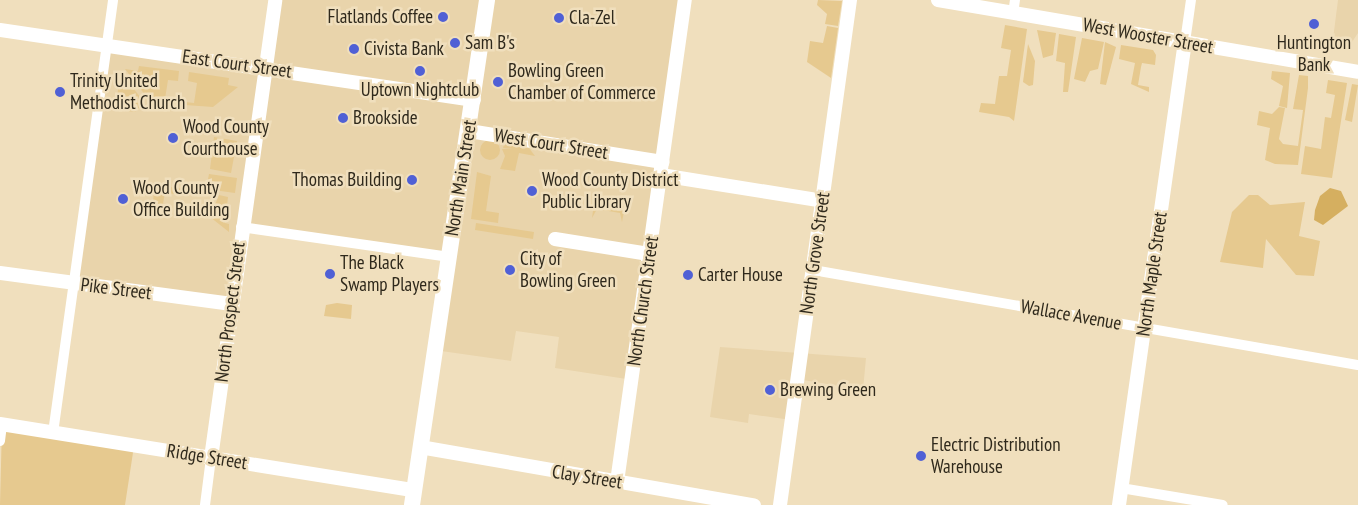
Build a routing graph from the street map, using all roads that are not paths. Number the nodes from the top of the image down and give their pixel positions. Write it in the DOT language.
graph roads {
  1 [pos="113,0"];
  2 [pos="275,0"];
  3 [pos="487,0"];
  4 [pos="685,0"];
  5 [pos="850,0"];
  6 [pos="938,0"];
  7 [pos="1191,0"];
  8 [pos="1014,7"];
  9 [pos="0,30"];
  10 [pos="1185,42"];
  11 [pos="107,45"];
  12 [pos="264,68"];
  13 [pos="1358,72"];
  14 [pos="474,100"];
  15 [pos="469,131"];
  16 [pos="662,168"];
  17 [pos="823,201"];
  18 [pos="241,227"];
  19 [pos="556,239"];
  20 [pos="650,254"];
  21 [pos="448,257"];
  22 [pos="813,270"];
  23 [pos="0,273"];
  24 [pos="74,284"];
  25 [pos="232,304"];
  26 [pos="1144,328"];
  27 [pos="1358,364"];
  28 [pos="1,425"];
  29 [pos="53,433"];
  30 [pos="0,441"];
  31 [pos="420,447"];
  32 [pos="211,458"];
  33 [pos="617,482"];
  34 [pos="1121,488"];
  35 [pos="413,498"];
  36 [pos="205,505"];
  37 [pos="754,505"];
  38 [pos="780,505"];
  39 [pos="1119,505"];
  40 [pos="1223,505"];
  1 -- 11 [label="street"];
  2 -- 12 [label="street, North Prospect Street"];
  3 -- 14 [label="main road, North Main Street"];
  4 -- 16 [label="street, North Church Street"];
  5 -- 17 [label="street, North Grove Street"];
  6 -- 8 [label="street, West Wooster Street"];
  7 -- 10 [label="street"];
  8 -- 10 [label="street, West Wooster Street"];
  9 -- 11 [label="street, East Court Street"];
  10 -- 13 [label="street, West Wooster Street"];
  10 -- 26 [label="street, North Maple Street"];
  11 -- 12 [label="street, East Court Street"];
  11 -- 24 [label="street"];
  12 -- 14 [label="street, East Court Street"];
  12 -- 18 [label="street, North Prospect Street"];
  14 -- 15 [label="main road, North Main Street"];
  15 -- 16 [label="street, West Court Street"];
  15 -- 21 [label="main road, North Main Street"];
  16 -- 17 [label="street, West Court Street"];
  16 -- 20 [label="street, North Church Street"];
  17 -- 22 [label="street, North Grove Street"];
  18 -- 21 [label="street"];
  18 -- 25 [label="street, North Prospect Street"];
  19 -- 20 [label="street"];
  20 -- 33 [label="street, North Church Street"];
  21 -- 31 [label="main road, North Main Street"];
  22 -- 26 [label="street, Wallace Avenue"];
  22 -- 38 [label="street, North Grove Street"];
  23 -- 24 [label="street, Pike Street"];
  24 -- 25 [label="street, Pike Street"];
  24 -- 29 [label="street"];
  25 -- 32 [label="street, North Prospect Street"];
  26 -- 27 [label="street, Wallace Avenue"];
  26 -- 34 [label="street, North Maple Street"];
  28 -- 29 [label="street, Ridge Street"];
  28 -- 30 [label="street"];
  29 -- 32 [label="street, Ridge Street"];
  31 -- 33 [label="street, Clay Street"];
  31 -- 35 [label="main road, North Main Street"];
  32 -- 35 [label="street, Ridge Street"];
  32 -- 36 [label="street, North Prospect Street"];
  33 -- 37 [label="street, Clay Street"];
  34 -- 39 [label="street, North Maple Street"];
  34 -- 40 [label="street"];
}
